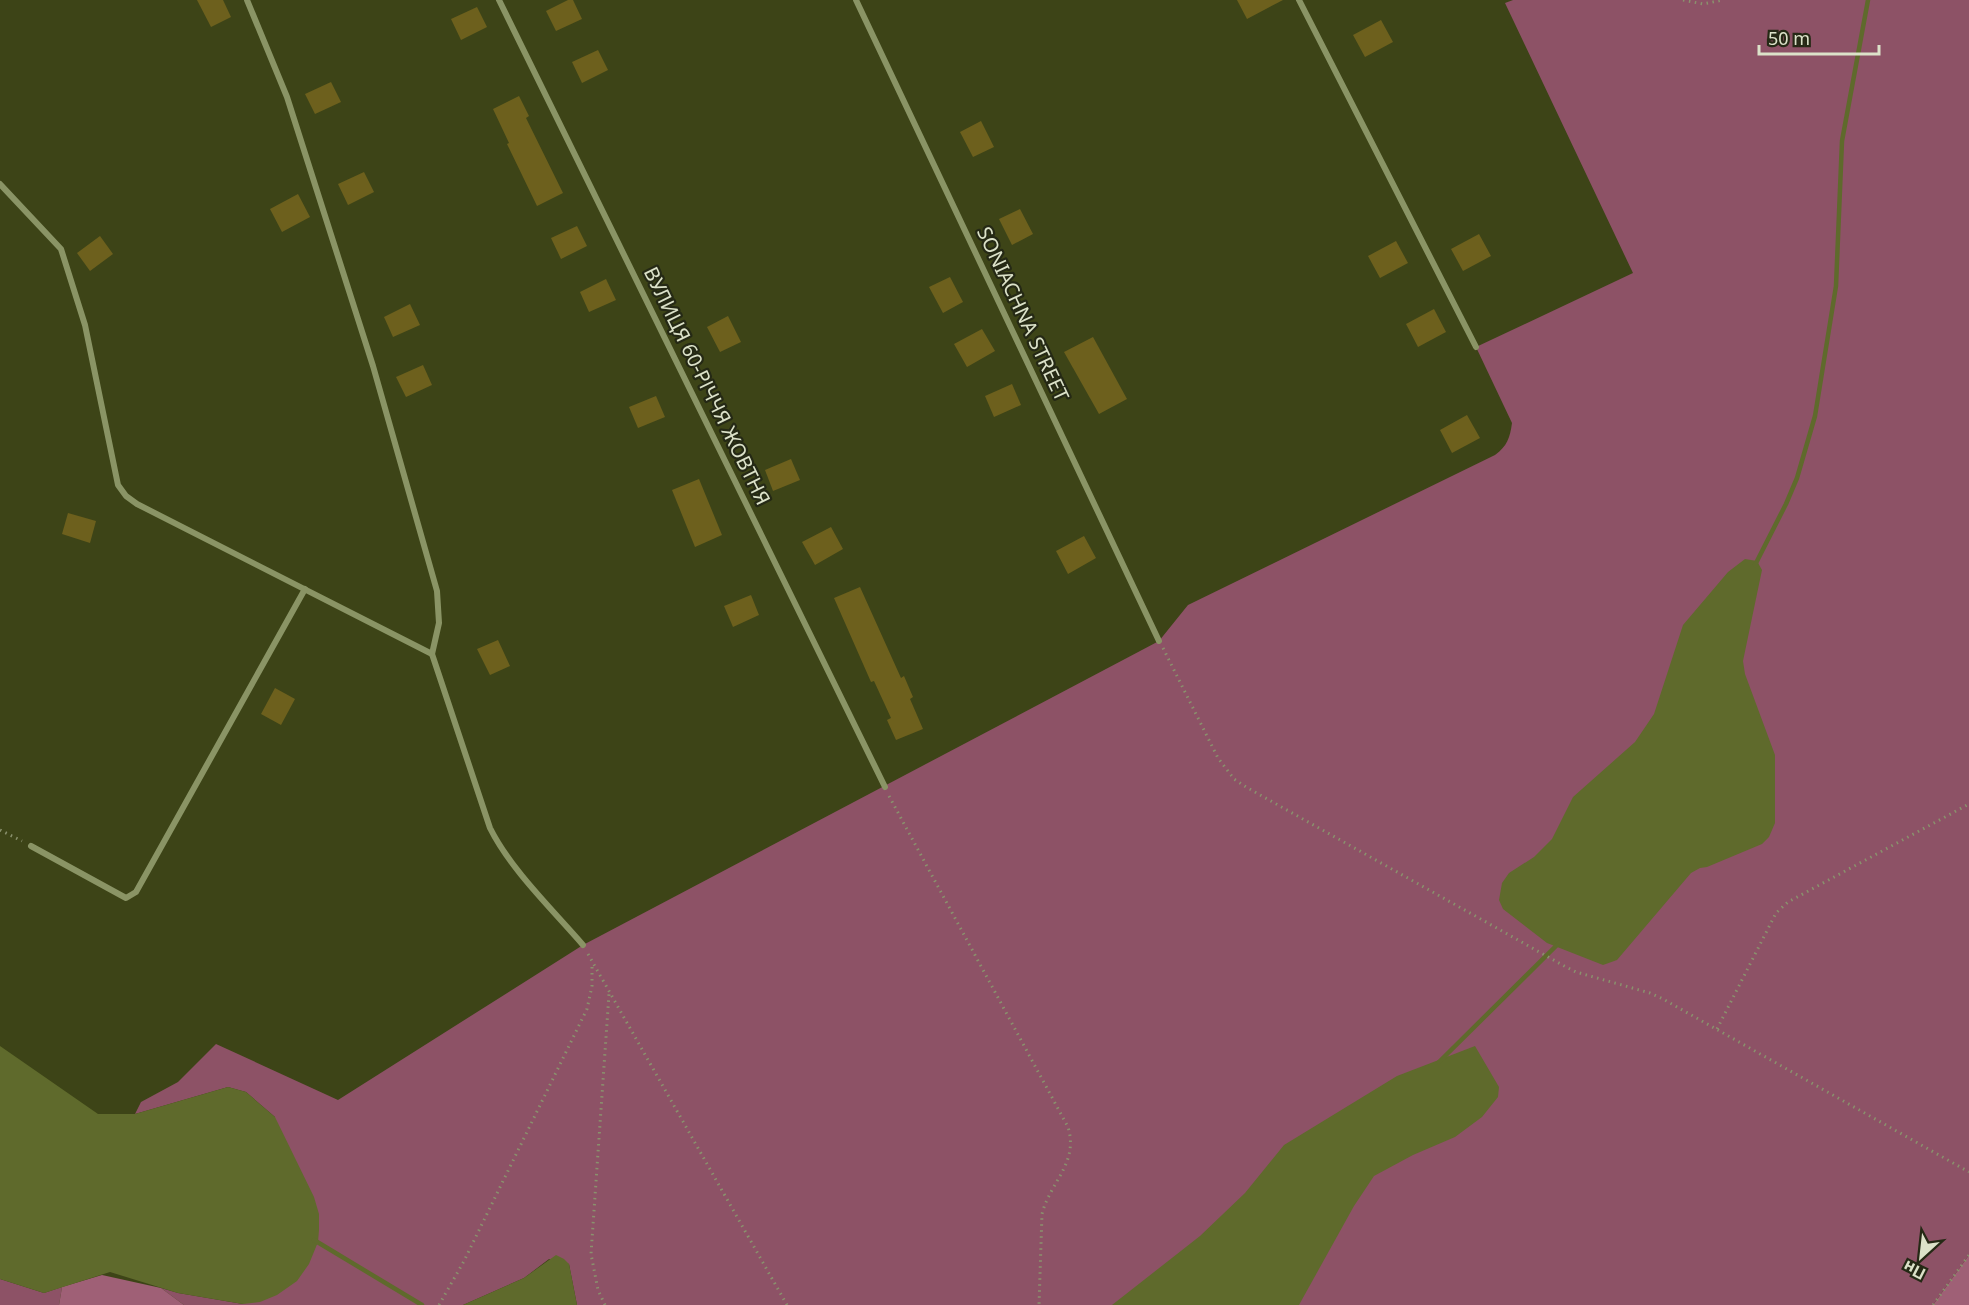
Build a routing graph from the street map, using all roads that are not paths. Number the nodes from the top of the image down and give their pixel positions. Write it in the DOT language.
graph roads {
  1 [pos="247,0"];
  2 [pos="499,0"];
  3 [pos="856,0"];
  4 [pos="1299,0"];
  5 [pos="0,184"];
  6 [pos="1476,347"];
  7 [pos="305,589"];
  8 [pos="1160,641"];
  9 [pos="432,654"];
  10 [pos="885,787"];
  11 [pos="30,846"];
  12 [pos="583,945"];
  1 -- 9 [label="street"];
  2 -- 10 [label="street, ВУЛИЦЯ 60-РІЧЧЯ ЖОВТНЯ"];
  3 -- 8 [label="street, SONIACHNA STREET"];
  4 -- 6 [label="street"];
  5 -- 7 [label="street"];
  7 -- 9 [label="street"];
  7 -- 11 [label="street"];
  9 -- 12 [label="street"];
}
